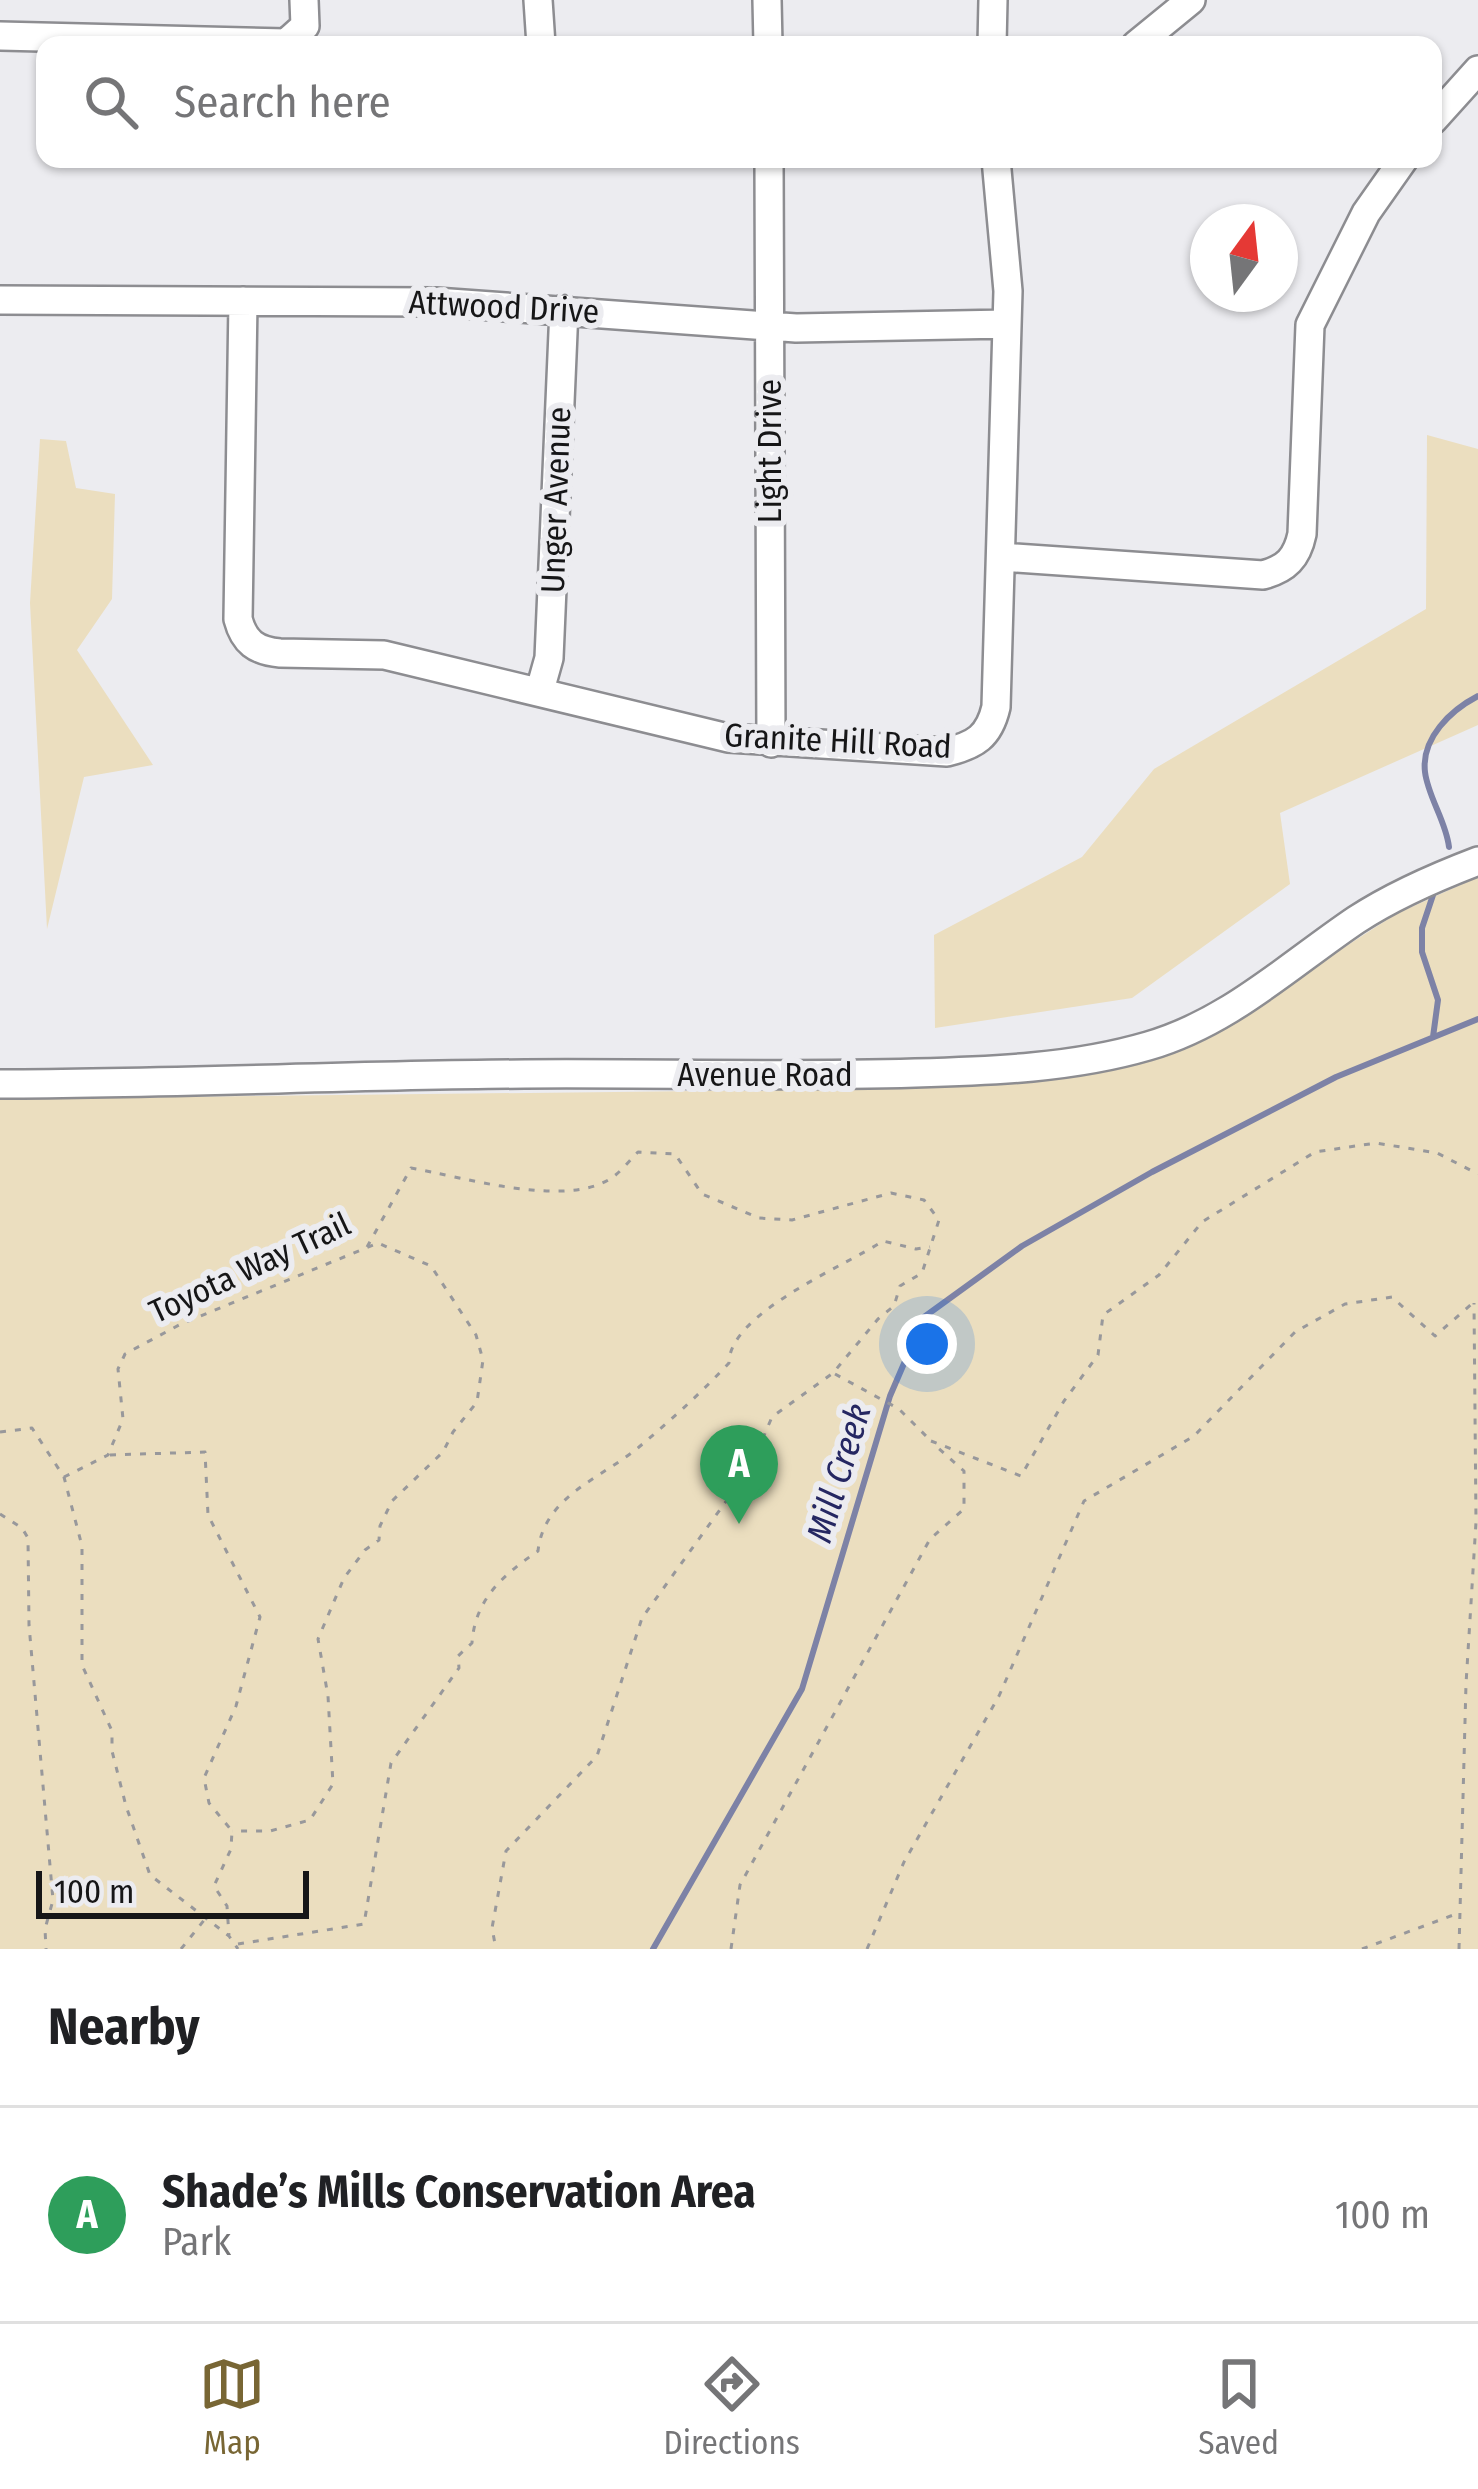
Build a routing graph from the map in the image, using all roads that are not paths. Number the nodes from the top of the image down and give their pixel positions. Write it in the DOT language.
graph roads {
  1 [pos="304,0"];
  2 [pos="538,0"];
  3 [pos="767,0"];
  4 [pos="992,0"];
  5 [pos="1191,0"];
  6 [pos="0,36"];
  7 [pos="294,36"];
  8 [pos="540,36"];
  9 [pos="768,36"];
  10 [pos="992,36"];
  11 [pos="1147,36"];
  12 [pos="36,37"];
  13 [pos="1478,70"];
  14 [pos="1442,110"];
  15 [pos="769,168"];
  16 [pos="997,168"];
  17 [pos="1398,168"];
  18 [pos="0,300"];
  19 [pos="243,302"];
  20 [pos="564,309"];
  21 [pos="770,323"];
  22 [pos="1006,324"];
  23 [pos="1001,557"];
  24 [pos="541,690"];
  25 [pos="771,743"];
  26 [pos="1478,861"];
  27 [pos="0,1084"];
  1 -- 7 [label="street"];
  2 -- 8 [label="street"];
  3 -- 9 [label="street"];
  4 -- 10 [label="street"];
  5 -- 11 [label="street"];
  6 -- 12 [label="street"];
  13 -- 14 [label="street"];
  15 -- 21 [label="street, Light Drive"];
  16 -- 22 [label="street, Granite Hill Road"];
  17 -- 23 [label="street"];
  18 -- 19 [label="street, Attwood Drive"];
  19 -- 20 [label="street, Attwood Drive"];
  19 -- 24 [label="street, Granite Hill Road"];
  20 -- 21 [label="street, Attwood Drive"];
  20 -- 24 [label="street, Unger Avenue"];
  21 -- 22 [label="street, Attwood Drive"];
  21 -- 25 [label="street, Light Drive"];
  22 -- 23 [label="street, Granite Hill Road"];
  23 -- 25 [label="street, Granite Hill Road"];
  24 -- 25 [label="street, Granite Hill Road"];
  26 -- 27 [label="street, Avenue Road"];
}
